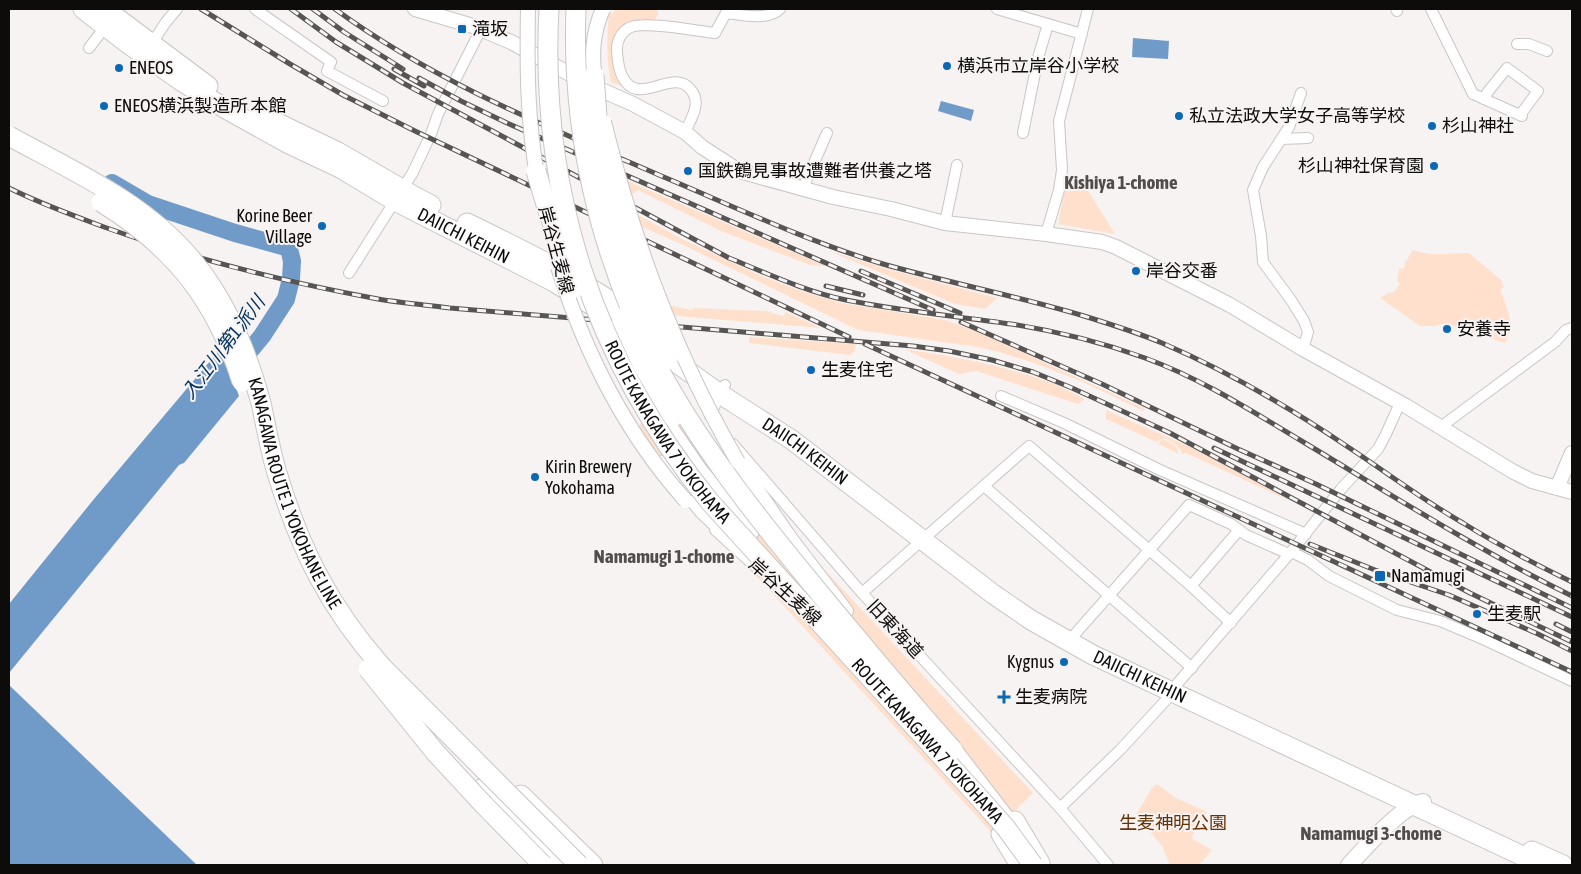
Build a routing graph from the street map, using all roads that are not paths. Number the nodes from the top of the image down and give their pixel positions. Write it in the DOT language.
graph roads {
  1 [pos="82,9"];
  2 [pos="177,9"];
  3 [pos="255,9"];
  4 [pos="415,9"];
  5 [pos="528,9"];
  6 [pos="549,9"];
  7 [pos="576,9"];
  8 [pos="603,9"];
  9 [pos="780,9"];
  10 [pos="996,9"];
  11 [pos="1088,9"];
  12 [pos="1431,9"];
  13 [pos="108,17"];
  14 [pos="1048,24"];
  15 [pos="481,29"];
  16 [pos="1082,34"];
  17 [pos="152,43"];
  18 [pos="1517,44"];
  19 [pos="89,48"];
  20 [pos="1547,51"];
  21 [pos="594,75"];
  22 [pos="1301,93"];
  23 [pos="1484,99"];
  24 [pos="383,101"];
  25 [pos="685,132"];
  26 [pos="827,133"];
  27 [pos="1023,133"];
  28 [pos="9,136"];
  29 [pos="1308,138"];
  30 [pos="1281,139"];
  31 [pos="9,149"];
  32 [pos="957,165"];
  33 [pos="536,171"];
  34 [pos="560,184"];
  35 [pos="803,188"];
  36 [pos="398,196"];
  37 [pos="945,223"];
  38 [pos="1046,234"];
  39 [pos="349,273"];
  40 [pos="1572,328"];
  41 [pos="1302,350"];
  42 [pos="722,389"];
  43 [pos="1001,396"];
  44 [pos="1400,403"];
  45 [pos="1443,428"];
  46 [pos="1572,453"];
  47 [pos="984,486"];
  48 [pos="1557,488"];
  49 [pos="1572,492"];
  50 [pos="1239,530"];
  51 [pos="1306,534"];
  52 [pos="926,536"];
  53 [pos="1148,550"];
  54 [pos="1290,553"];
  55 [pos="1191,586"];
  56 [pos="862,593"];
  57 [pos="1109,596"];
  58 [pos="802,604"];
  59 [pos="841,611"];
  60 [pos="1231,623"];
  61 [pos="1075,634"];
  62 [pos="1192,668"];
  63 [pos="870,670"];
  64 [pos="372,675"];
  65 [pos="1572,681"];
  66 [pos="1174,688"];
  67 [pos="904,715"];
  68 [pos="447,733"];
  69 [pos="1390,789"];
  70 [pos="1417,806"];
  71 [pos="1060,808"];
  72 [pos="1388,832"];
  73 [pos="543,865"];
  74 [pos="559,865"];
  75 [pos="580,865"];
  76 [pos="593,865"];
  77 [pos="1020,865"];
  78 [pos="1024,865"];
  79 [pos="1032,865"];
  80 [pos="1036,865"];
  81 [pos="1043,865"];
  82 [pos="1108,865"];
  83 [pos="1349,865"];
  84 [pos="1364,865"];
  85 [pos="1542,865"];
  86 [pos="1563,865"];
  1 -- 13 [label="highway, DAIICHI KEIHIN"];
  2 -- 17 [label="street"];
  3 -- 24 [label="street"];
  4 -- 15 [label="street"];
  5 -- 33 [label="street, 岸谷生麦線, bridge"];
  6 -- 34 [label="highway, ROUTE KANAGAWA 7 YOKOHAMA, bridge"];
  7 -- 59 [label="highway, ROUTE KANAGAWA 7 YOKOHAMA, bridge"];
  8 -- 21 [label="street, bridge"];
  9 -- 25 [label="street"];
  10 -- 14 [label="street"];
  11 -- 16 [label="street"];
  12 -- 23 [label="street"];
  13 -- 17 [label="highway, DAIICHI KEIHIN"];
  13 -- 19 [label="street"];
  13 -- 36 [label="highway, DAIICHI KEIHIN"];
  14 -- 16 [label="street"];
  14 -- 27 [label="street"];
  15 -- 25 [label="street"];
  15 -- 36 [label="street"];
  16 -- 38 [label="street"];
  17 -- 36 [label="highway, DAIICHI KEIHIN"];
  18 -- 20 [label="street"];
  21 -- 59 [label="highway, bridge"];
  22 -- 30 [label="street"];
  23 -- 23 [label="street"];
  25 -- 35 [label="street"];
  26 -- 35 [label="street"];
  28 -- 68 [label="highway, KANAGAWA ROUTE 1 YOKOHANE LINE, bridge"];
  29 -- 30 [label="street"];
  30 -- 41 [label="street"];
  31 -- 64 [label="highway, KANAGAWA ROUTE 1 YOKOHANE LINE, bridge"];
  32 -- 37 [label="street"];
  33 -- 58 [label="highway, bridge"];
  33 -- 63 [label="street, 岸谷生麦線, bridge"];
  34 -- 58 [label="highway, ROUTE KANAGAWA 7 YOKOHAMA, bridge"];
  34 -- 63 [label="highway, bridge"];
  35 -- 37 [label="street"];
  36 -- 39 [label="street"];
  36 -- 42 [label="highway, DAIICHI KEIHIN"];
  37 -- 38 [label="street"];
  38 -- 41 [label="street"];
  40 -- 45 [label="street"];
  41 -- 44 [label="street"];
  42 -- 52 [label="highway, DAIICHI KEIHIN"];
  42 -- 56 [label="street, 旧東海道"];
  43 -- 51 [label="street"];
  44 -- 45 [label="street"];
  44 -- 51 [label="street"];
  45 -- 48 [label="street"];
  46 -- 48 [label="street"];
  47 -- 52 [label="street"];
  47 -- 53 [label="street"];
  47 -- 57 [label="street"];
  48 -- 49 [label="street"];
  50 -- 53 [label="street"];
  50 -- 54 [label="street"];
  50 -- 55 [label="street"];
  51 -- 54 [label="street"];
  52 -- 56 [label="street"];
  52 -- 61 [label="highway, DAIICHI KEIHIN"];
  52 -- 66 [label="highway, DAIICHI KEIHIN"];
  53 -- 55 [label="street"];
  53 -- 57 [label="street"];
  54 -- 60 [label="street"];
  54 -- 65 [label="street"];
  55 -- 60 [label="street"];
  56 -- 71 [label="street, 旧東海道"];
  57 -- 61 [label="street"];
  57 -- 62 [label="street"];
  58 -- 67 [label="highway, ROUTE KANAGAWA 7 YOKOHAMA, bridge"];
  59 -- 80 [label="street, 岸谷生麦線, bridge"];
  59 -- 81 [label="highway, ROUTE KANAGAWA 7 YOKOHAMA, bridge"];
  60 -- 62 [label="street"];
  61 -- 66 [label="highway, DAIICHI KEIHIN"];
  62 -- 66 [label="street"];
  63 -- 78 [label="street, 岸谷生麦線, bridge"];
  64 -- 73 [label="highway, KANAGAWA ROUTE 1 YOKOHANE LINE, bridge"];
  64 -- 74 [label="highway, bridge"];
  66 -- 69 [label="highway, DAIICHI KEIHIN"];
  66 -- 71 [label="street"];
  67 -- 77 [label="highway, bridge"];
  67 -- 79 [label="highway, ROUTE KANAGAWA 7 YOKOHAMA, bridge"];
  68 -- 75 [label="highway, KANAGAWA ROUTE 1 YOKOHANE LINE, bridge"];
  68 -- 76 [label="highway, bridge"];
  69 -- 70 [label="highway, DAIICHI KEIHIN"];
  69 -- 72 [label="main road"];
  70 -- 72 [label="main road"];
  70 -- 72 [label="main road"];
  70 -- 85 [label="highway, DAIICHI KEIHIN"];
  70 -- 86 [label="highway, DAIICHI KEIHIN"];
  71 -- 82 [label="street, 旧東海道"];
  72 -- 83 [label="main road"];
  72 -- 84 [label="main road"];
}
